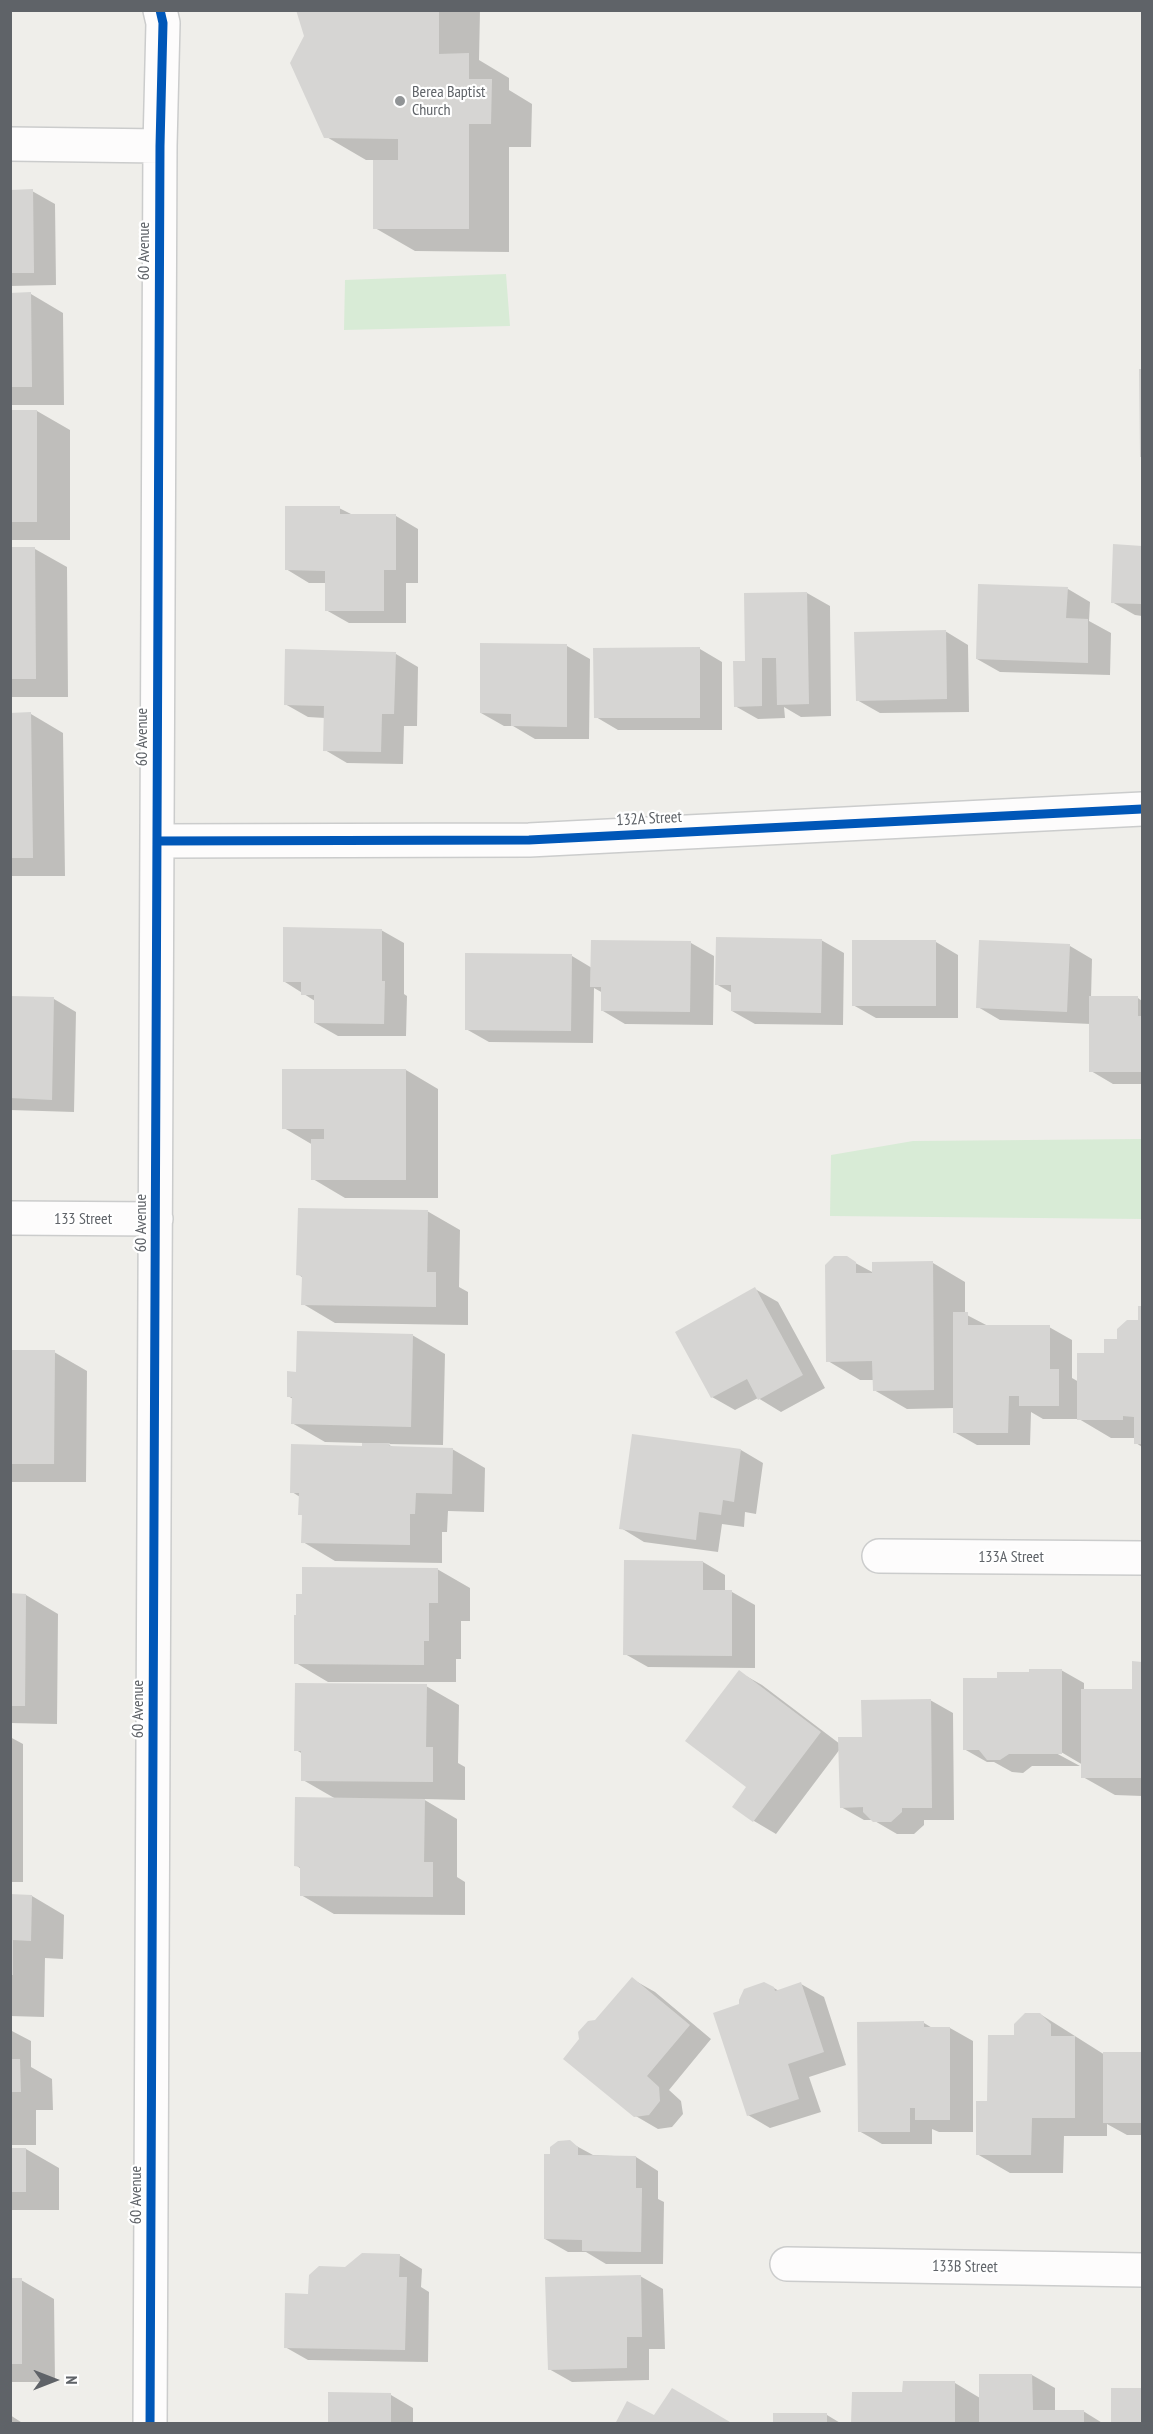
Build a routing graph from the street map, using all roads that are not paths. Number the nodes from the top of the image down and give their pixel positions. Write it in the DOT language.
graph roads {
  1 [pos="163,15"];
  2 [pos="10,144"];
  3 [pos="160,146"];
  4 [pos="1143,809"];
  5 [pos="157,842"];
  6 [pos="10,1218"];
  7 [pos="156,1219"];
  8 [pos="879,1556"];
  9 [pos="1143,1558"];
  10 [pos="787,2264"];
  11 [pos="1143,2270"];
  12 [pos="150,2424"];
  1 -- 3 [label="street, 60 Avenue"];
  2 -- 3 [label="street"];
  3 -- 5 [label="street, 60 Avenue"];
  4 -- 5 [label="street, 132A Street"];
  5 -- 7 [label="street, 60 Avenue"];
  6 -- 7 [label="street, 133 Street"];
  7 -- 12 [label="street, 60 Avenue"];
  8 -- 9 [label="street, 133A Street"];
  10 -- 11 [label="street, 133B Street"];
}
